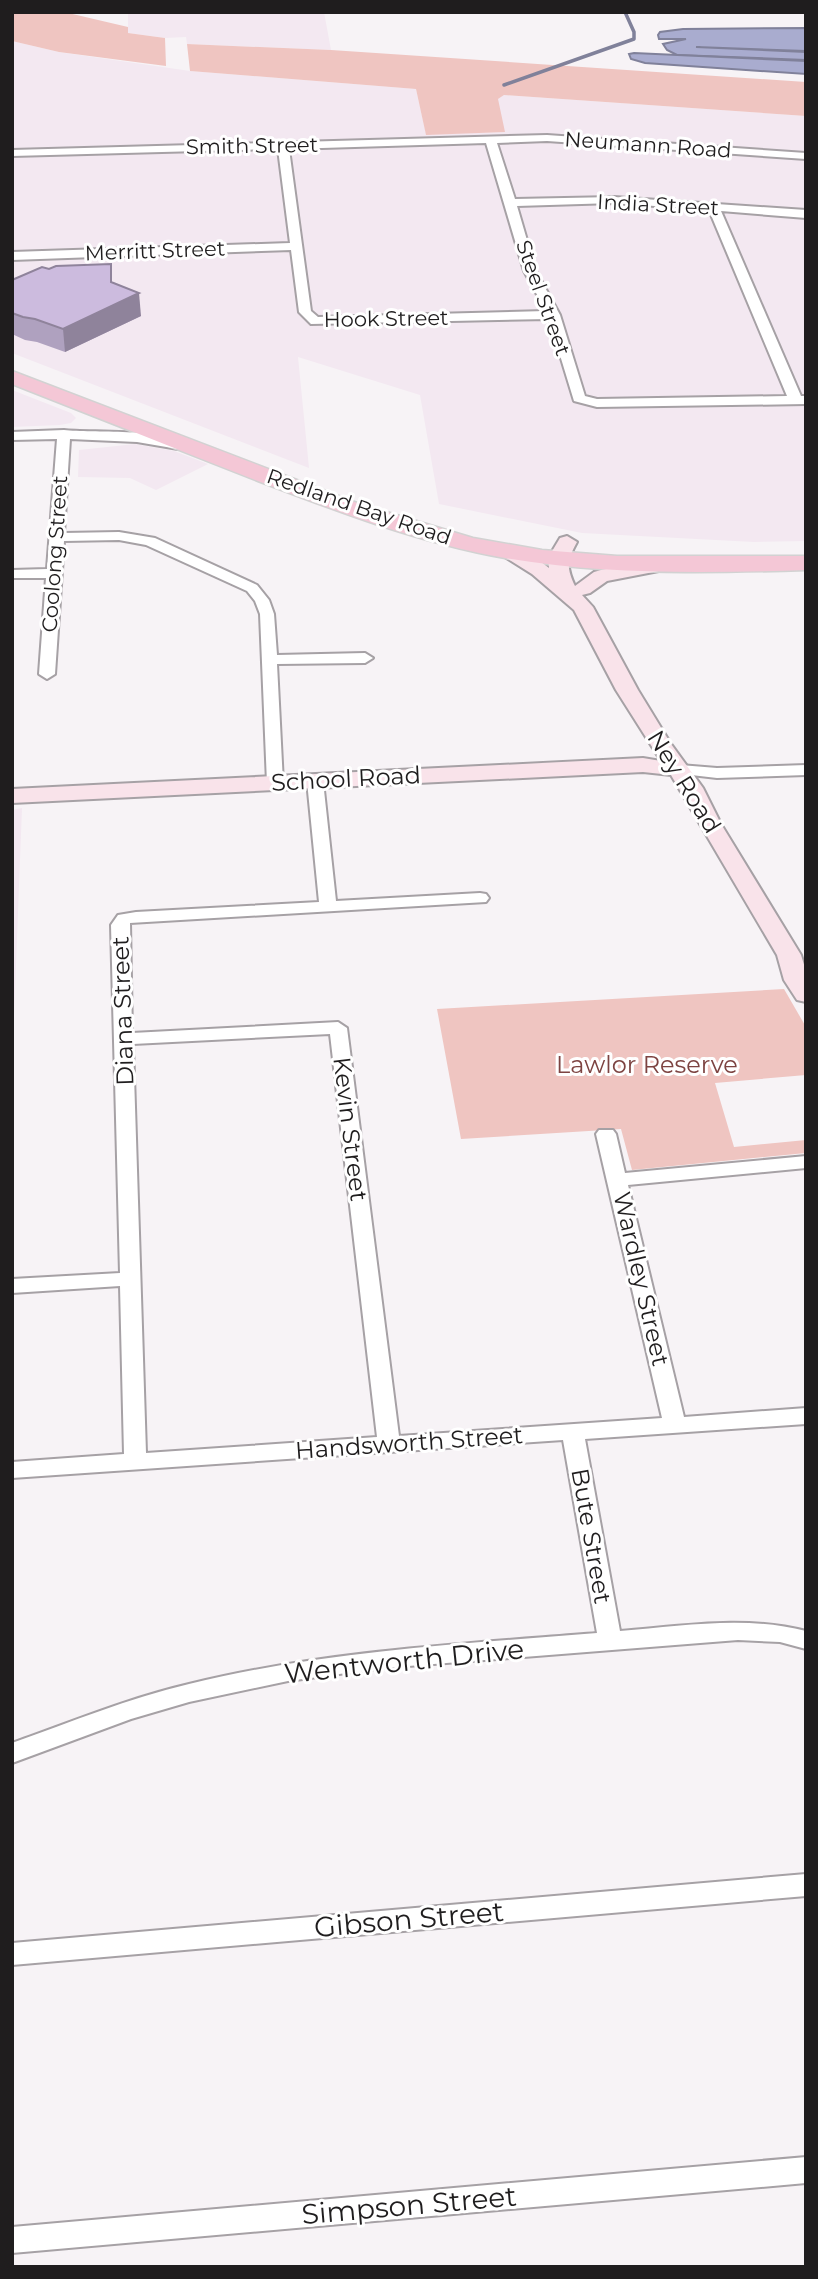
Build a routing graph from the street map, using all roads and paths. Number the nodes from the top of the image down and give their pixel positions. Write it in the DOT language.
graph roads {
  1 [pos="491,140"];
  2 [pos="283,146"];
  3 [pos="12,153"];
  4 [pos="806,156"];
  5 [pos="511,203"];
  6 [pos="714,208"];
  7 [pos="806,214"];
  8 [pos="298,246"];
  9 [pos="12,256"];
  10 [pos="554,315"];
  11 [pos="12,361"];
  12 [pos="12,377"];
  13 [pos="801,400"];
  14 [pos="87,406"];
  15 [pos="143,420"];
  16 [pos="64,434"];
  17 [pos="89,435"];
  18 [pos="12,436"];
  19 [pos="197,449"];
  20 [pos="57,537"];
  21 [pos="507,551"];
  22 [pos="806,552"];
  23 [pos="567,553"];
  24 [pos="806,563"];
  25 [pos="669,564"];
  26 [pos="53,573"];
  27 [pos="12,574"];
  28 [pos="578,596"];
  29 [pos="365,658"];
  30 [pos="270,660"];
  31 [pos="47,674"];
  32 [pos="680,770"];
  33 [pos="806,770"];
  34 [pos="315,781"];
  35 [pos="275,783"];
  36 [pos="12,796"];
  37 [pos="480,898"];
  38 [pos="328,906"];
  39 [pos="797,961"];
  40 [pos="806,995"];
  41 [pos="124,1039"];
  42 [pos="606,1134"];
  43 [pos="806,1162"];
  44 [pos="618,1180"];
  45 [pos="130,1279"];
  46 [pos="12,1286"];
  47 [pos="806,1416"];
  48 [pos="675,1426"];
  49 [pos="573,1433"];
  50 [pos="389,1443"];
  51 [pos="135,1461"];
  52 [pos="12,1470"];
  53 [pos="610,1640"];
  54 [pos="806,1640"];
  55 [pos="12,1753"];
  56 [pos="806,1885"];
  57 [pos="12,1954"];
  58 [pos="806,2170"];
  59 [pos="12,2241"];
  1 -- 2 [label="street, Smith Street"];
  1 -- 4 [label="street, Neumann Road"];
  1 -- 5 [label="street, Steel Street"];
  2 -- 3 [label="street, Smith Street"];
  2 -- 8 [label="street, Hook Street"];
  5 -- 6 [label="street, India Street"];
  5 -- 10 [label="street, Steel Street"];
  6 -- 7 [label="street, India Street"];
  6 -- 13 [label="street"];
  8 -- 9 [label="street, Merritt Street"];
  8 -- 10 [label="street, Hook Street"];
  10 -- 13 [label="street, Steel Street"];
  11 -- 15 [label="main road, Redland Bay Road"];
  12 -- 14 [label="main road, Redland Bay Road"];
  14 -- 15 [label="main road, Redland Bay Road"];
  14 -- 16 [label="street"];
  15 -- 16 [label="street"];
  15 -- 17 [label="street"];
  15 -- 19 [label="main road, Redland Bay Road"];
  15 -- 23 [label="main road, Redland Bay Road"];
  16 -- 17 [label="street"];
  16 -- 18 [label="street"];
  16 -- 20 [label="street, Coolong Street"];
  17 -- 19 [label="street"];
  19 -- 21 [label="main road, Redland Bay Road"];
  20 -- 26 [label="street, Coolong Street"];
  20 -- 30 [label="street"];
  21 -- 23 [label="main road, Redland Bay Road"];
  21 -- 28 [label="main road"];
  22 -- 23 [label="main road, Redland Bay Road"];
  23 -- 25 [label="main road, Redland Bay Road"];
  23 -- 28 [label="main road, Ney Road"];
  24 -- 25 [label="main road, Redland Bay Road"];
  25 -- 28 [label="main road"];
  26 -- 27 [label="street"];
  26 -- 31 [label="street, Coolong Street"];
  28 -- 32 [label="main road, Ney Road"];
  29 -- 30 [label="street"];
  30 -- 35 [label="street"];
  32 -- 33 [label="street"];
  32 -- 34 [label="main road, School Road"];
  32 -- 39 [label="main road, Ney Road"];
  34 -- 35 [label="main road, School Road"];
  34 -- 38 [label="street"];
  35 -- 36 [label="main road, School Road"];
  37 -- 38 [label="street, Diana Street"];
  38 -- 41 [label="street, Diana Street"];
  39 -- 40 [label="main road, Ney Road"];
  41 -- 45 [label="street, Diana Street"];
  41 -- 50 [label="street, Kevin Street"];
  42 -- 44 [label="street, Wardley Street"];
  43 -- 44 [label="street"];
  44 -- 48 [label="street, Wardley Street"];
  45 -- 46 [label="street"];
  45 -- 51 [label="street, Diana Street"];
  47 -- 48 [label="street, Handsworth Street"];
  48 -- 49 [label="street, Handsworth Street"];
  49 -- 50 [label="street, Handsworth Street"];
  49 -- 53 [label="street, Bute Street"];
  50 -- 51 [label="street, Handsworth Street"];
  51 -- 52 [label="street, Handsworth Street"];
  53 -- 54 [label="street, Wentworth Drive"];
  53 -- 55 [label="street, Wentworth Drive"];
  56 -- 57 [label="street, Gibson Street"];
  58 -- 59 [label="street, Simpson Street"];
}
